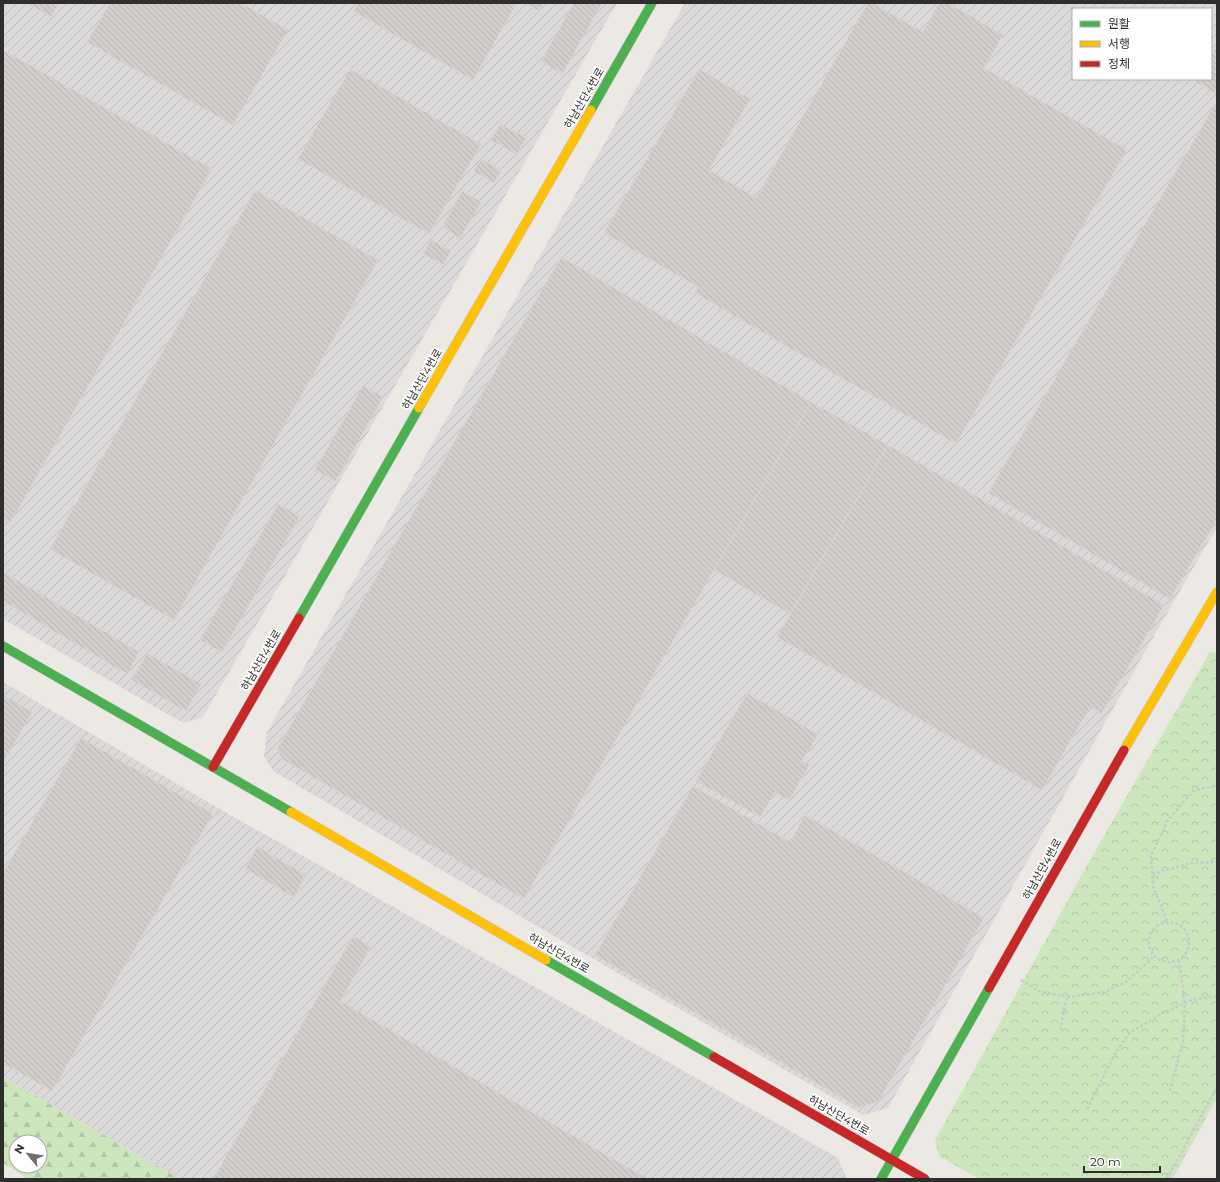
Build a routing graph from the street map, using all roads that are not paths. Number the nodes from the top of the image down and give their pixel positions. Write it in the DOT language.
graph roads {
  1 [pos="652,3"];
  2 [pos="1217,592"];
  3 [pos="3,646"];
  4 [pos="213,767"];
  5 [pos="892,1160"];
  6 [pos="881,1179"];
  7 [pos="925,1179"];
  1 -- 4 [label="street, 하남산단4번로"];
  2 -- 5 [label="street, 하남산단4번로"];
  3 -- 4 [label="street, 하남산단4번로"];
  4 -- 5 [label="street, 하남산단4번로"];
  5 -- 6 [label="street, 하남산단4번로"];
  5 -- 7 [label="street"];
}
